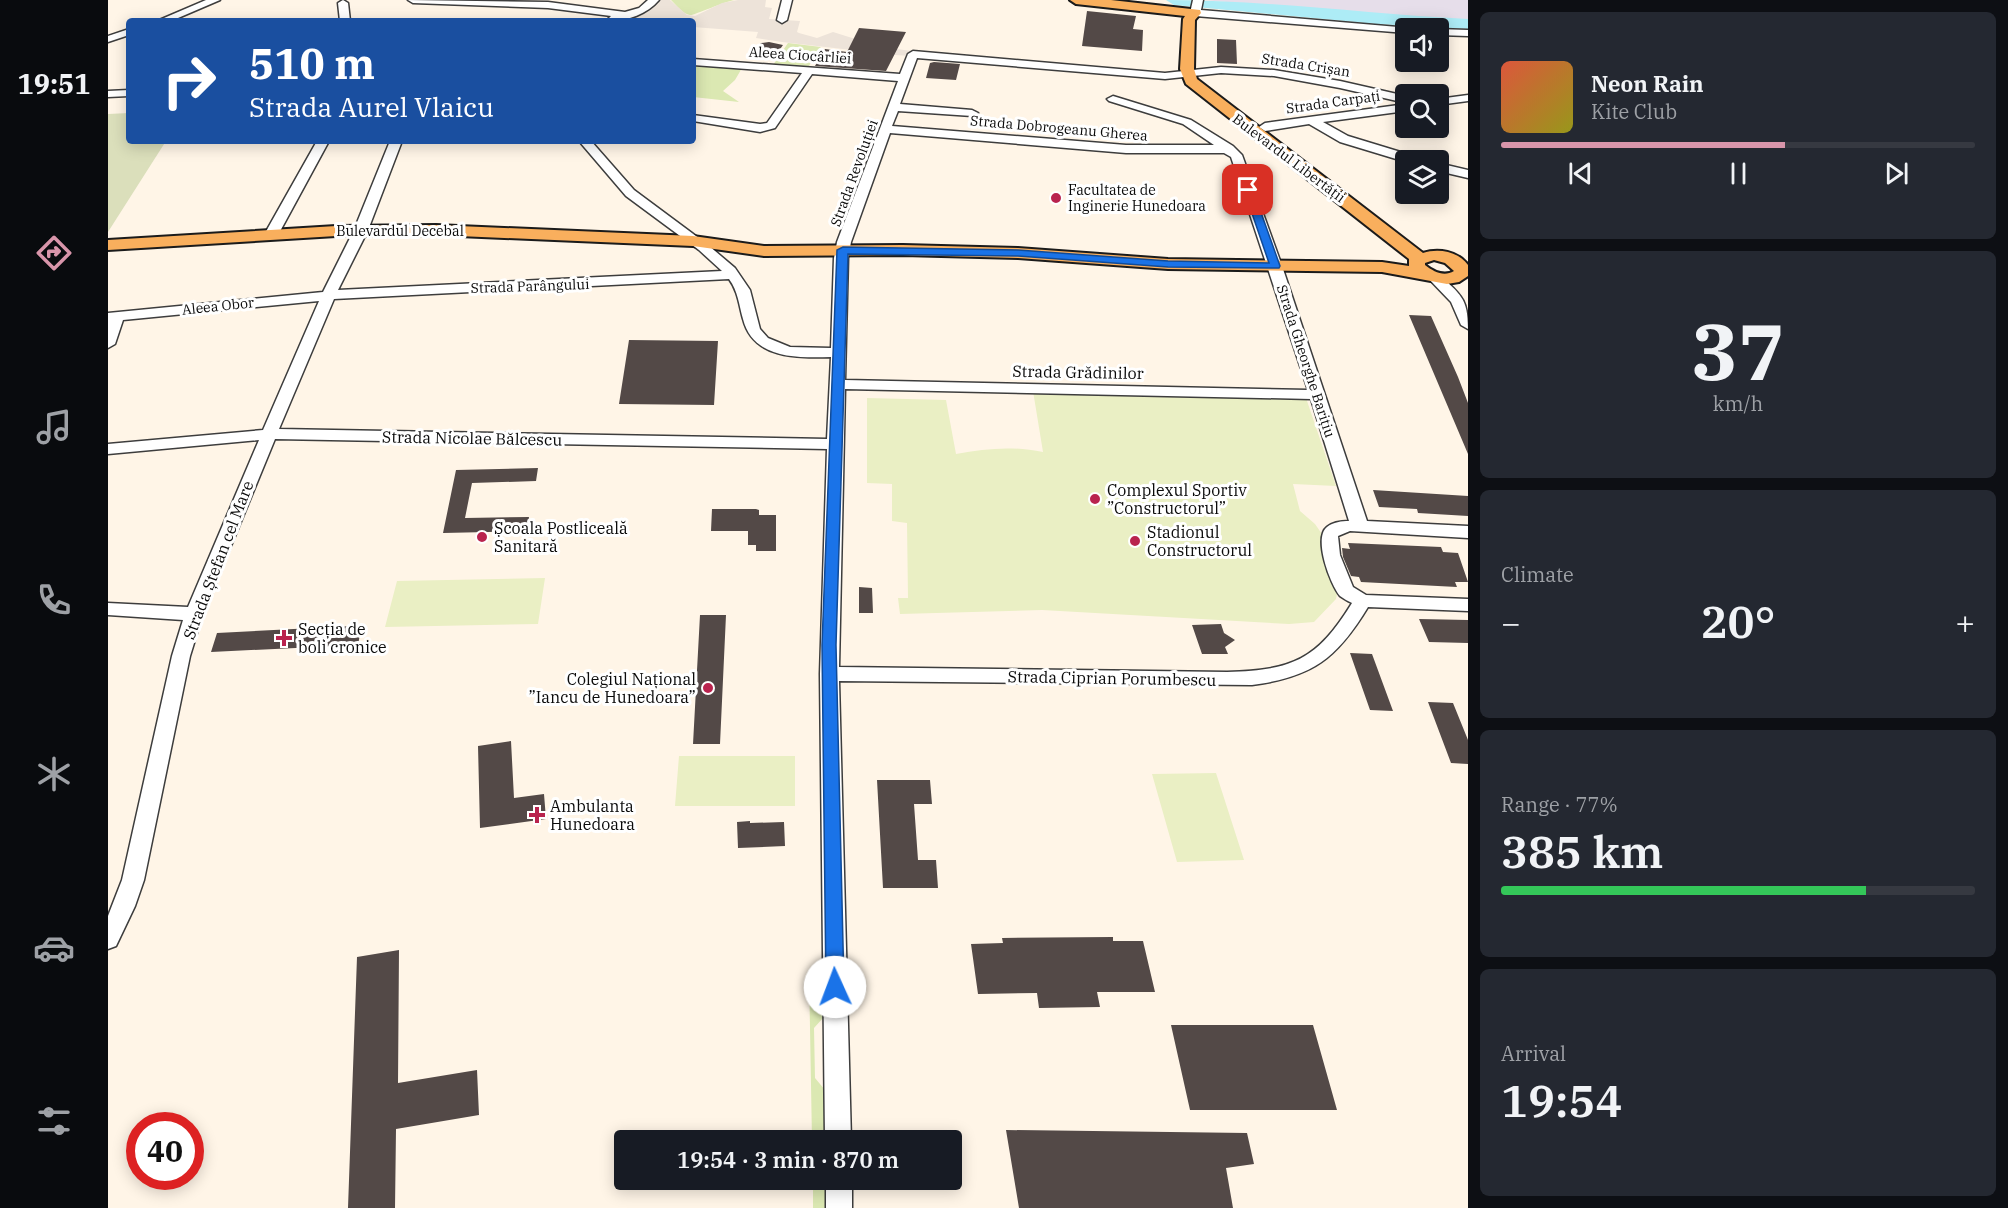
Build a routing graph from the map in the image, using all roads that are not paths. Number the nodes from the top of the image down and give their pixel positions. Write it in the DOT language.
graph roads {
  1 [pos="215,0"];
  2 [pos="414,0"];
  3 [pos="654,0"];
  4 [pos="787,0"];
  5 [pos="1076,0"];
  6 [pos="343,1"];
  7 [pos="462,2"];
  8 [pos="1197,7"];
  9 [pos="625,15"];
  10 [pos="170,18"];
  11 [pos="345,18"];
  12 [pos="616,18"];
  13 [pos="782,20"];
  14 [pos="1395,29"];
  15 [pos="1449,32"];
  16 [pos="126,33"];
  17 [pos="1468,33"];
  18 [pos="108,39"];
  19 [pos="913,54"];
  20 [pos="696,62"];
  21 [pos="809,71"];
  22 [pos="1149,75"];
  23 [pos="905,78"];
  24 [pos="1200,81"];
  25 [pos="126,93"];
  26 [pos="108,94"];
  27 [pos="1395,97"];
  28 [pos="1468,98"];
  29 [pos="1113,99"];
  30 [pos="1449,101"];
  31 [pos="894,107"];
  32 [pos="1395,108"];
  33 [pos="972,112"];
  34 [pos="696,118"];
  35 [pos="1310,120"];
  36 [pos="1266,128"];
  37 [pos="887,129"];
  38 [pos="321,144"];
  39 [pos="395,144"];
  40 [pos="588,144"];
  41 [pos="1229,149"];
  42 [pos="1395,155"];
  43 [pos="1449,170"];
  44 [pos="1468,174"];
  45 [pos="362,230"];
  46 [pos="271,235"];
  47 [pos="693,241"];
  48 [pos="108,245"];
  49 [pos="843,250"];
  50 [pos="1429,263"];
  51 [pos="1275,266"];
  52 [pos="1463,272"];
  53 [pos="732,275"];
  54 [pos="328,295"];
  55 [pos="1457,300"];
  56 [pos="112,317"];
  57 [pos="1468,325"];
  58 [pos="108,344"];
  59 [pos="838,352"];
  60 [pos="838,384"];
  61 [pos="1317,395"];
  62 [pos="267,434"];
  63 [pos="836,444"];
  64 [pos="108,449"];
  65 [pos="1360,527"];
  66 [pos="1468,532"];
  67 [pos="1363,601"];
  68 [pos="1468,605"];
  69 [pos="108,609"];
  70 [pos="194,614"];
  71 [pos="829,674"];
  72 [pos="108,939"];
  73 [pos="838,1130"];
  74 [pos="838,1190"];
  75 [pos="839,1208"];
  1 -- 10 [label="street"];
  2 -- 7 [label="street"];
  3 -- 9 [label="street"];
  4 -- 13 [label="street"];
  5 -- 8 [label="main road"];
  6 -- 11 [label="street"];
  7 -- 9 [label="street"];
  8 -- 14 [label="street"];
  8 -- 24 [label="main road"];
  9 -- 12 [label="street"];
  15 -- 17 [label="street"];
  16 -- 18 [label="street"];
  19 -- 22 [label="street, Bulevardul Libertății"];
  19 -- 23 [label="street, Strada Revoluției"];
  20 -- 21 [label="street, Aleea Ciocârliei"];
  21 -- 23 [label="street, Aleea Ciocârliei"];
  21 -- 34 [label="street"];
  22 -- 24 [label="street, Bulevardul Libertății"];
  22 -- 24 [label="street, Bulevardul Libertății"];
  23 -- 31 [label="street, Strada Revoluției"];
  24 -- 27 [label="street, Strada Crișan"];
  24 -- 36 [label="main road, Bulevardul Libertății"];
  24 -- 50 [label="main road, Bulevardul Libertății"];
  25 -- 26 [label="street"];
  28 -- 30 [label="street"];
  29 -- 41 [label="street, Strada Gheorghe Barițiu"];
  31 -- 33 [label="street, Strada Revoluției"];
  31 -- 37 [label="street, Strada Revoluției"];
  32 -- 35 [label="street, Strada Carpați"];
  35 -- 36 [label="street, Strada Carpați"];
  35 -- 42 [label="street"];
  36 -- 50 [label="main road, Bulevardul Libertății"];
  37 -- 41 [label="street, Strada Dobrogeanu Gherea"];
  37 -- 49 [label="street, Strada Revoluției"];
  38 -- 46 [label="street"];
  39 -- 45 [label="street, Strada Ștefan cel Mare"];
  40 -- 47 [label="street"];
  41 -- 51 [label="street, Strada Gheorghe Barițiu"];
  43 -- 44 [label="street"];
  45 -- 46 [label="main road, Bulevardul Decebal"];
  45 -- 47 [label="main road, Bulevardul Decebal"];
  45 -- 54 [label="street, Strada Ștefan cel Mare"];
  46 -- 48 [label="main road, Bulevardul Decebal"];
  47 -- 49 [label="main road, Bulevardul Decebal"];
  47 -- 53 [label="street"];
  49 -- 51 [label="main road, Bulevardul Decebal"];
  49 -- 59 [label="street, Strada Revoluției"];
  50 -- 51 [label="main road, Bulevardul Decebal"];
  50 -- 52 [label="main road, Bulevardul Decebal"];
  50 -- 52 [label="main road"];
  50 -- 55 [label="street"];
  51 -- 61 [label="street, Strada Gheorghe Barițiu"];
  52 -- 55 [label="street"];
  53 -- 54 [label="street, Strada Parângului"];
  53 -- 59 [label="street"];
  54 -- 56 [label="street, Aleea Obor"];
  54 -- 62 [label="street, Strada Ștefan cel Mare"];
  55 -- 57 [label="street"];
  56 -- 58 [label="street"];
  59 -- 60 [label="street, Strada Revoluției"];
  60 -- 61 [label="street, Strada Grădinilor"];
  60 -- 63 [label="street, Strada Revoluției"];
  61 -- 65 [label="street, Strada Gheorghe Barițiu"];
  62 -- 63 [label="street, Strada Nicolae Bălcescu"];
  62 -- 64 [label="street, Strada Nicolae Bălcescu"];
  62 -- 70 [label="street, Strada Ștefan cel Mare"];
  63 -- 71 [label="street, Strada Revoluției"];
  65 -- 66 [label="street"];
  65 -- 67 [label="street"];
  67 -- 68 [label="street"];
  67 -- 71 [label="street, Strada Ciprian Porumbescu"];
  69 -- 70 [label="street"];
  70 -- 72 [label="street, Strada Ștefan cel Mare"];
  71 -- 73 [label="street, Strada Revoluției"];
  74 -- 75 [label="street"];
}
